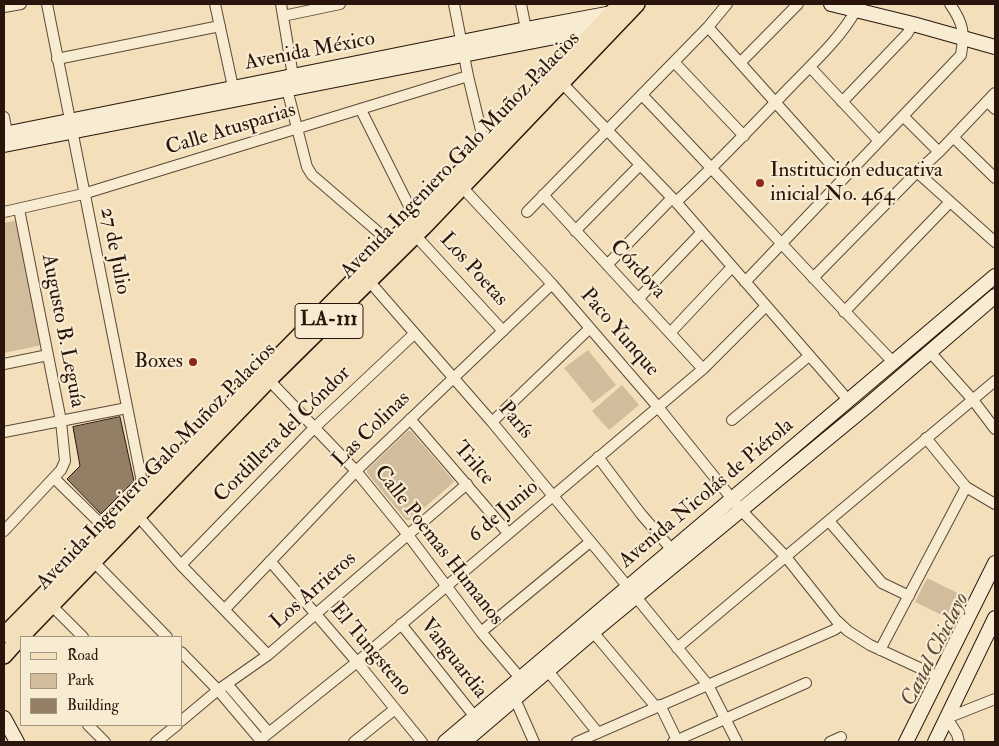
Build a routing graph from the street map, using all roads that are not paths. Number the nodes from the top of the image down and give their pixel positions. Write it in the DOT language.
graph roads {
  1 [pos="21,4"];
  2 [pos="47,4"];
  3 [pos="215,4"];
  4 [pos="280,4"];
  5 [pos="340,4"];
  6 [pos="454,4"];
  7 [pos="521,4"];
  8 [pos="637,4"];
  9 [pos="726,4"];
  10 [pos="798,4"];
  11 [pos="836,4"];
  12 [pos="950,4"];
  13 [pos="4,7"];
  14 [pos="856,10"];
  15 [pos="618,12"];
  16 [pos="283,16"];
  17 [pos="913,24"];
  18 [pos="220,26"];
  19 [pos="708,28"];
  20 [pos="526,29"];
  21 [pos="603,32"];
  22 [pos="964,39"];
  23 [pos="462,48"];
  24 [pos="995,48"];
  25 [pos="57,59"];
  26 [pos="674,62"];
  27 [pos="740,63"];
  28 [pos="810,67"];
  29 [pos="293,76"];
  30 [pos="468,76"];
  31 [pos="562,83"];
  32 [pos="233,87"];
  33 [pos="287,89"];
  34 [pos="995,92"];
  35 [pos="642,95"];
  36 [pos="987,101"];
  37 [pos="776,102"];
  38 [pos="842,102"];
  39 [pos="995,109"];
  40 [pos="361,110"];
  41 [pos="903,116"];
  42 [pos="4,117"];
  43 [pos="70,126"];
  44 [pos="296,129"];
  45 [pos="608,131"];
  46 [pos="744,136"];
  47 [pos="5,138"];
  48 [pos="953,138"];
  49 [pos="879,141"];
  50 [pos="485,147"];
  51 [pos="939,152"];
  52 [pos="640,165"];
  53 [pos="712,168"];
  54 [pos="917,172"];
  55 [pos="844,178"];
  56 [pos="995,178"];
  57 [pos="462,187"];
  58 [pos="83,194"];
  59 [pos="543,196"];
  60 [pos="674,200"];
  61 [pos="950,202"];
  62 [pos="19,209"];
  63 [pos="4,212"];
  64 [pos="527,212"];
  65 [pos="418,227"];
  66 [pos="575,231"];
  67 [pos="702,232"];
  68 [pos="995,242"];
  69 [pos="391,243"];
  70 [pos="781,244"];
  71 [pos="607,265"];
  72 [pos="732,267"];
  73 [pos="995,276"];
  74 [pos="813,278"];
  75 [pos="369,281"];
  76 [pos="745,282"];
  77 [pos="552,284"];
  78 [pos="995,296"];
  79 [pos="638,299"];
  80 [pos="766,306"];
  81 [pos="844,312"];
  82 [pos="590,328"];
  83 [pos="503,331"];
  84 [pos="670,333"];
  85 [pos="414,334"];
  86 [pos="930,352"];
  87 [pos="48,355"];
  88 [pos="809,356"];
  89 [pos="894,363"];
  90 [pos="4,364"];
  91 [pos="704,369"];
  92 [pos="266,376"];
  93 [pos="454,378"];
  94 [pos="995,381"];
  95 [pos="972,400"];
  96 [pos="849,401"];
  97 [pos="658,407"];
  98 [pos="126,408"];
  99 [pos="410,419"];
  100 [pos="732,420"];
  101 [pos="61,421"];
  102 [pos="492,422"];
  103 [pos="314,428"];
  104 [pos="995,429"];
  105 [pos="4,432"];
  106 [pos="926,438"];
  107 [pos="598,457"];
  108 [pos="356,471"];
  109 [pos="54,478"];
  110 [pos="467,484"];
  111 [pos="966,487"];
  112 [pos="552,495"];
  113 [pos="737,504"];
  114 [pos="995,504"];
  115 [pos="143,505"];
  116 [pos="829,520"];
  117 [pos="107,530"];
  118 [pos="4,531"];
  119 [pos="508,533"];
  120 [pos="408,535"];
  121 [pos="590,542"];
  122 [pos="672,550"];
  123 [pos="786,556"];
  124 [pos="93,561"];
  125 [pos="270,561"];
  126 [pos="995,563"];
  127 [pos="181,565"];
  128 [pos="445,586"];
  129 [pos="632,592"];
  130 [pos="909,596"];
  131 [pos="51,605"];
  132 [pos="225,609"];
  133 [pos="316,614"];
  134 [pos="995,618"];
  135 [pos="401,624"];
  136 [pos="841,625"];
  137 [pos="481,632"];
  138 [pos="592,632"];
  139 [pos="21,636"];
  140 [pos="22,636"];
  141 [pos="82,636"];
  142 [pos="166,636"];
  143 [pos="677,648"];
  144 [pos="880,650"];
  145 [pos="182,653"];
  146 [pos="268,655"];
  147 [pos="356,662"];
  148 [pos="548,671"];
  149 [pos="939,677"];
  150 [pos="521,679"];
  151 [pos="806,683"];
  152 [pos="227,684"];
  153 [pos="708,685"];
  154 [pos="218,690"];
  155 [pos="515,699"];
  156 [pos="995,699"];
  157 [pos="658,706"];
  158 [pos="395,709"];
  159 [pos="475,717"];
  160 [pos="4,718"];
  161 [pos="726,718"];
  162 [pos="947,718"];
  163 [pos="182,719"];
  164 [pos="89,726"];
  165 [pos="174,726"];
  166 [pos="269,733"];
  167 [pos="598,733"];
  168 [pos="841,737"];
  169 [pos="261,741"];
  170 [pos="675,741"];
  171 [pos="17,742"];
  172 [pos="105,742"];
  173 [pos="156,742"];
  174 [pos="354,742"];
  175 [pos="422,742"];
  176 [pos="445,742"];
  177 [pos="464,742"];
  178 [pos="534,742"];
  179 [pos="577,742"];
  180 [pos="738,742"];
  181 [pos="830,742"];
  182 [pos="906,742"];
  183 [pos="935,742"];
  184 [pos="959,742"];
  1 -- 13 [label="street"];
  2 -- 25 [label="street, 27 de Julio"];
  3 -- 18 [label="street"];
  4 -- 16 [label="street"];
  5 -- 16 [label="street"];
  6 -- 23 [label="street"];
  7 -- 20 [label="street"];
  8 -- 15 [label="main road, Avenida Ingeniero Galo Muñoz Palacios / LA-111"];
  9 -- 19 [label="street"];
  10 -- 27 [label="street"];
  11 -- 14 [label="street"];
  12 -- 22 [label="street"];
  14 -- 17 [label="street"];
  14 -- 28 [label="street"];
  15 -- 20 [label="street, Avenida México"];
  15 -- 21 [label="main road, Avenida Ingeniero Galo Muñoz Palacios / LA-111"];
  16 -- 29 [label="street"];
  17 -- 22 [label="street"];
  17 -- 38 [label="street"];
  18 -- 25 [label="street"];
  18 -- 32 [label="street"];
  19 -- 26 [label="street"];
  19 -- 27 [label="street"];
  20 -- 23 [label="street, Avenida México"];
  21 -- 23 [label="street, Avenida México"];
  21 -- 31 [label="main road, Avenida Ingeniero Galo Muñoz Palacios / LA-111"];
  21 -- 50 [label="main road, Avenida Ingeniero Galo Muñoz Palacios / LA-111"];
  22 -- 24 [label="street"];
  22 -- 41 [label="street"];
  23 -- 29 [label="street, Avenida México"];
  23 -- 30 [label="street"];
  23 -- 33 [label="street, Avenida México"];
  25 -- 43 [label="street, 27 de Julio"];
  26 -- 35 [label="street"];
  26 -- 46 [label="street"];
  27 -- 37 [label="street"];
  28 -- 37 [label="street"];
  28 -- 38 [label="street"];
  29 -- 32 [label="street, Avenida México"];
  29 -- 33 [label="street"];
  30 -- 40 [label="street, Calle Atusparias"];
  30 -- 50 [label="street"];
  31 -- 45 [label="street"];
  31 -- 57 [label="main road, Avenida Ingeniero Galo Muñoz Palacios / LA-111"];
  32 -- 43 [label="street, Avenida México"];
  33 -- 43 [label="street, Avenida México"];
  33 -- 44 [label="street"];
  34 -- 36 [label="street"];
  35 -- 45 [label="street"];
  35 -- 53 [label="street"];
  36 -- 39 [label="street"];
  36 -- 48 [label="street"];
  37 -- 46 [label="street"];
  37 -- 55 [label="street"];
  38 -- 49 [label="street"];
  40 -- 44 [label="street, Calle Atusparias"];
  40 -- 65 [label="street, Los Poetas"];
  41 -- 49 [label="street"];
  41 -- 51 [label="street"];
  42 -- 47 [label="street"];
  43 -- 47 [label="street, Avenida México"];
  43 -- 58 [label="street, 27 de Julio"];
  44 -- 58 [label="street, Calle Atusparias"];
  44 -- 69 [label="street"];
  45 -- 52 [label="street"];
  45 -- 59 [label="street"];
  46 -- 53 [label="street"];
  48 -- 51 [label="street"];
  48 -- 56 [label="street"];
  49 -- 55 [label="street"];
  50 -- 65 [label="main road, Avenida Ingeniero Galo Muñoz Palacios / LA-111"];
  51 -- 54 [label="street"];
  52 -- 60 [label="street"];
  52 -- 66 [label="street"];
  53 -- 60 [label="street"];
  53 -- 70 [label="street"];
  54 -- 61 [label="street"];
  54 -- 74 [label="street"];
  55 -- 70 [label="street"];
  57 -- 65 [label="main road, Avenida Ingeniero Galo Muñoz Palacios / LA-111"];
  57 -- 77 [label="street, Paco Yunque"];
  58 -- 62 [label="street, Calle Atusparias"];
  58 -- 98 [label="street, 27 de Julio"];
  59 -- 64 [label="street"];
  59 -- 66 [label="street, Córdova"];
  60 -- 67 [label="street"];
  60 -- 71 [label="street"];
  61 -- 68 [label="street"];
  61 -- 81 [label="street"];
  62 -- 63 [label="street, Calle Atusparias"];
  62 -- 87 [label="street, Augusto B. Leguía"];
  65 -- 69 [label="main road, Avenida Ingeniero Galo Muñoz Palacios / LA-111"];
  65 -- 75 [label="main road, Avenida Ingeniero Galo Muñoz Palacios / LA-111"];
  65 -- 83 [label="street, Los Poetas"];
  66 -- 71 [label="street, Córdova"];
  67 -- 72 [label="street"];
  67 -- 79 [label="street"];
  69 -- 92 [label="main road, Avenida Ingeniero Galo Muñoz Palacios / LA-111"];
  70 -- 74 [label="street"];
  70 -- 76 [label="street"];
  71 -- 79 [label="street, Córdova"];
  72 -- 76 [label="street"];
  72 -- 84 [label="street"];
  73 -- 89 [label="street, Avenida Nicolás de Piérola"];
  74 -- 81 [label="street"];
  75 -- 85 [label="street, París"];
  75 -- 92 [label="main road, Avenida Ingeniero Galo Muñoz Palacios / LA-111"];
  76 -- 80 [label="street"];
  77 -- 82 [label="street, Paco Yunque"];
  77 -- 83 [label="street, Las Colinas"];
  78 -- 86 [label="street, Avenida Nicolás de Piérola"];
  79 -- 84 [label="street, Córdova"];
  80 -- 88 [label="street"];
  80 -- 91 [label="street, 6 de Junio"];
  81 -- 89 [label="street"];
  82 -- 97 [label="street, Paco Yunque"];
  82 -- 102 [label="street"];
  83 -- 93 [label="street, Las Colinas"];
  84 -- 91 [label="street, Córdova"];
  85 -- 93 [label="street, París"];
  85 -- 103 [label="street, Cordillera del Cóndor"];
  86 -- 95 [label="street"];
  86 -- 113 [label="street, Avenida Nicolás de Piérola"];
  87 -- 90 [label="street"];
  87 -- 101 [label="street, Augusto B. Leguía"];
  88 -- 96 [label="street"];
  88 -- 100 [label="street"];
  89 -- 96 [label="street, Avenida Nicolás de Piérola"];
  91 -- 97 [label="street, 6 de Junio"];
  92 -- 103 [label="street, Calle Poemas Humanos"];
  92 -- 115 [label="main road, Avenida Ingeniero Galo Muñoz Palacios / LA-111"];
  93 -- 99 [label="street, Las Colinas"];
  93 -- 102 [label="street, París"];
  94 -- 95 [label="street"];
  95 -- 104 [label="street"];
  95 -- 106 [label="street"];
  96 -- 113 [label="street, Avenida Nicolás de Piérola"];
  97 -- 107 [label="street, 6 de Junio"];
  97 -- 113 [label="street, Paco Yunque"];
  98 -- 101 [label="street"];
  98 -- 115 [label="street, 27 de Julio"];
  99 -- 108 [label="street, Las Colinas"];
  99 -- 110 [label="street, Trilce"];
  101 -- 105 [label="street"];
  101 -- 109 [label="street, Augusto B. Leguía"];
  102 -- 112 [label="street, París"];
  103 -- 108 [label="street, Calle Poemas Humanos"];
  103 -- 127 [label="street, Cordillera del Cóndor"];
  106 -- 111 [label="street"];
  106 -- 116 [label="street"];
  107 -- 112 [label="street, 6 de Junio"];
  107 -- 122 [label="street"];
  108 -- 120 [label="street, Calle Poemas Humanos"];
  108 -- 125 [label="street, Las Colinas"];
  109 -- 117 [label="street"];
  109 -- 118 [label="street"];
  110 -- 119 [label="street, Trilce"];
  110 -- 120 [label="street, Los Arrieros"];
  111 -- 114 [label="street"];
  111 -- 130 [label="street"];
  112 -- 119 [label="street, 6 de Junio"];
  112 -- 121 [label="street, París"];
  113 -- 122 [label="street, Avenida Nicolás de Piérola"];
  113 -- 123 [label="street, Paco Yunque"];
  113 -- 129 [label="street, Avenida Nicolás de Piérola"];
  115 -- 117 [label="main road, Avenida Ingeniero Galo Muñoz Palacios / LA-111"];
  115 -- 124 [label="main road, Avenida Ingeniero Galo Muñoz Palacios / LA-111"];
  115 -- 127 [label="street"];
  116 -- 123 [label="street"];
  116 -- 130 [label="street"];
  117 -- 139 [label="main road, Avenida Ingeniero Galo Muñoz Palacios / LA-111"];
  119 -- 128 [label="street, 6 de Junio"];
  120 -- 128 [label="street, Calle Poemas Humanos"];
  120 -- 133 [label="street, Los Arrieros"];
  121 -- 129 [label="street, París"];
  121 -- 137 [label="street"];
  122 -- 129 [label="street, Avenida Nicolás de Piérola"];
  123 -- 136 [label="street, Paco Yunque"];
  123 -- 143 [label="street"];
  124 -- 131 [label="main road, Avenida Ingeniero Galo Muñoz Palacios / LA-111"];
  124 -- 142 [label="street"];
  125 -- 132 [label="street, Las Colinas"];
  125 -- 133 [label="street, El Tungsteno"];
  126 -- 149 [label="street"];
  127 -- 132 [label="street"];
  128 -- 135 [label="street, 6 de Junio"];
  128 -- 137 [label="street, Calle Poemas Humanos"];
  129 -- 138 [label="street, Avenida Nicolás de Piérola"];
  129 -- 143 [label="street, París"];
  129 -- 150 [label="street, Avenida Nicolás de Piérola"];
  130 -- 144 [label="street"];
  131 -- 140 [label="main road, Avenida Ingeniero Galo Muñoz Palacios / LA-111"];
  131 -- 141 [label="street"];
  132 -- 146 [label="street"];
  133 -- 146 [label="street, Los Arrieros"];
  133 -- 147 [label="street, El Tungsteno"];
  134 -- 162 [label="street"];
  135 -- 147 [label="street, 6 de Junio"];
  135 -- 159 [label="street, Vanguardia"];
  136 -- 144 [label="street, Paco Yunque"];
  136 -- 153 [label="street"];
  137 -- 150 [label="street, Calle Poemas Humanos"];
  138 -- 148 [label="street, Avenida Nicolás de Piérola"];
  138 -- 157 [label="street"];
  143 -- 153 [label="street, París"];
  144 -- 149 [label="street, Paco Yunque"];
  145 -- 154 [label="street"];
  146 -- 152 [label="street, Los Arrieros"];
  147 -- 158 [label="street, El Tungsteno"];
  147 -- 166 [label="street, 6 de Junio"];
  148 -- 155 [label="street, Avenida Nicolás de Piérola"];
  148 -- 167 [label="street"];
  149 -- 182 [label="street"];
  150 -- 159 [label="street, Avenida Nicolás de Piérola"];
  151 -- 161 [label="street"];
  152 -- 154 [label="street, Los Arrieros"];
  152 -- 166 [label="street"];
  153 -- 157 [label="street"];
  153 -- 161 [label="street, París"];
  154 -- 163 [label="street, Los Arrieros"];
  154 -- 169 [label="street"];
  155 -- 177 [label="street, Avenida Nicolás de Piérola"];
  155 -- 178 [label="street"];
  156 -- 162 [label="street"];
  157 -- 167 [label="street"];
  157 -- 170 [label="street"];
  158 -- 174 [label="street"];
  158 -- 175 [label="street, El Tungsteno"];
  159 -- 176 [label="street, Avenida Nicolás de Piérola"];
  160 -- 171 [label="street"];
  161 -- 170 [label="street"];
  161 -- 180 [label="street, París"];
  162 -- 183 [label="street"];
  162 -- 184 [label="street"];
  164 -- 172 [label="street"];
  165 -- 173 [label="street, Los Arrieros"];
  166 -- 169 [label="street, 6 de Junio"];
  167 -- 179 [label="street"];
  168 -- 181 [label="street"];
}
